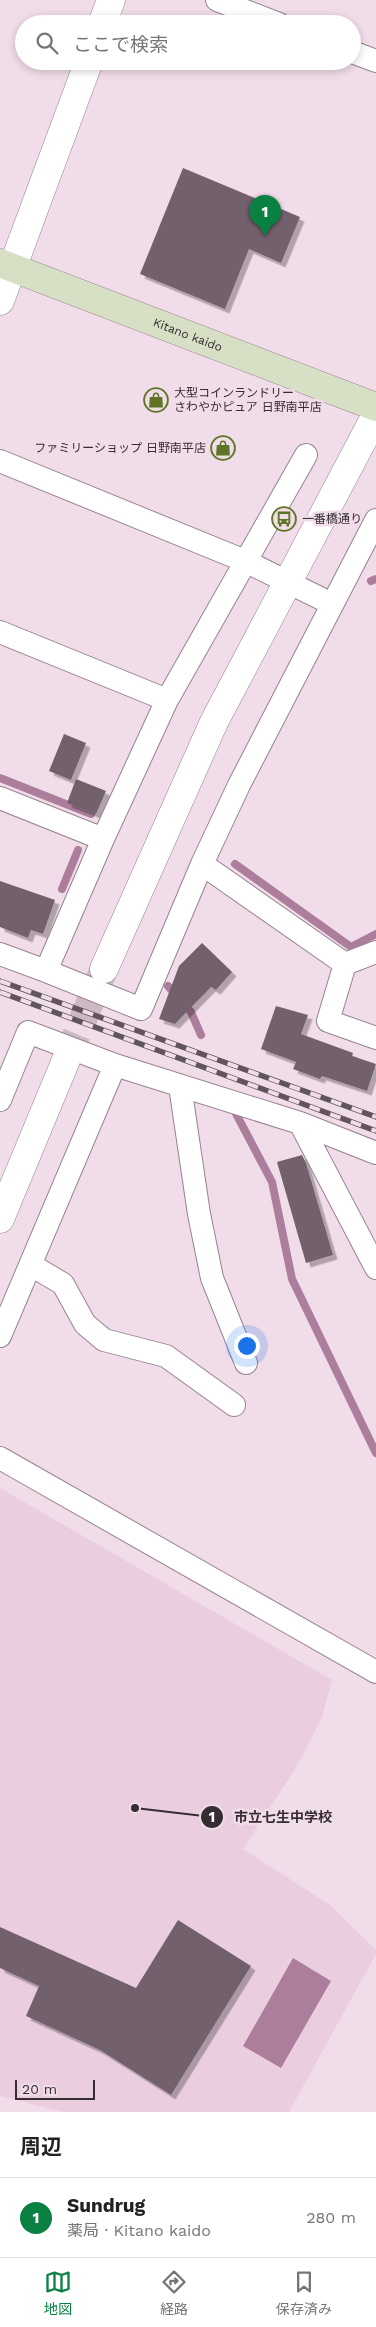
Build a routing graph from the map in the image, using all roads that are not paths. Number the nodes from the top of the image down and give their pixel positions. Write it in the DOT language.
graph roads {
  1 [pos="111,0"];
  2 [pos="217,0"];
  3 [pos="105,15"];
  4 [pos="256,15"];
  5 [pos="361,55"];
  6 [pos="376,61"];
  7 [pos="84,70"];
  8 [pos="6,266"];
  9 [pos="0,301"];
  10 [pos="376,407"];
  11 [pos="376,415"];
  12 [pos="306,455"];
  13 [pos="0,461"];
  14 [pos="376,520"];
  15 [pos="246,561"];
  16 [pos="287,582"];
  17 [pos="332,604"];
  18 [pos="0,632"];
  19 [pos="167,700"];
  20 [pos="0,798"];
  21 [pos="103,839"];
  22 [pos="202,864"];
  23 [pos="376,952"];
  24 [pos="0,954"];
  25 [pos="344,964"];
  26 [pos="104,969"];
  27 [pos="46,971"];
  28 [pos="376,1038"];
  29 [pos="66,1060"];
  30 [pos="115,1065"];
  31 [pos="180,1086"];
  32 [pos="0,1100"];
  33 [pos="300,1124"];
  34 [pos="376,1153"];
  35 [pos="0,1219"];
  36 [pos="31,1265"];
  37 [pos="376,1268"];
  38 [pos="0,1336"];
  39 [pos="246,1363"];
  40 [pos="234,1405"];
  41 [pos="0,1458"];
  42 [pos="376,1672"];
  1 -- 3 [label="street"];
  2 -- 4 [label="street"];
  5 -- 6 [label="street"];
  7 -- 8 [label="street"];
  8 -- 9 [label="street"];
  8 -- 10 [label="main road, Kitano kaido"];
  11 -- 16 [label="street"];
  12 -- 15 [label="street"];
  13 -- 15 [label="street"];
  14 -- 17 [label="street"];
  15 -- 16 [label="street"];
  15 -- 19 [label="street"];
  16 -- 17 [label="street"];
  16 -- 26 [label="street"];
  17 -- 22 [label="street"];
  18 -- 19 [label="street"];
  19 -- 21 [label="street"];
  20 -- 21 [label="street"];
  21 -- 27 [label="street"];
  22 -- 25 [label="street"];
  22 -- 27 [label="street"];
  23 -- 25 [label="street"];
  24 -- 27 [label="street"];
  25 -- 28 [label="street"];
  29 -- 35 [label="street"];
  30 -- 31 [label="street"];
  30 -- 32 [label="street"];
  30 -- 36 [label="street"];
  31 -- 33 [label="street"];
  31 -- 39 [label="street"];
  33 -- 34 [label="street"];
  33 -- 37 [label="street"];
  36 -- 38 [label="street"];
  36 -- 40 [label="street"];
  41 -- 42 [label="street"];
}
